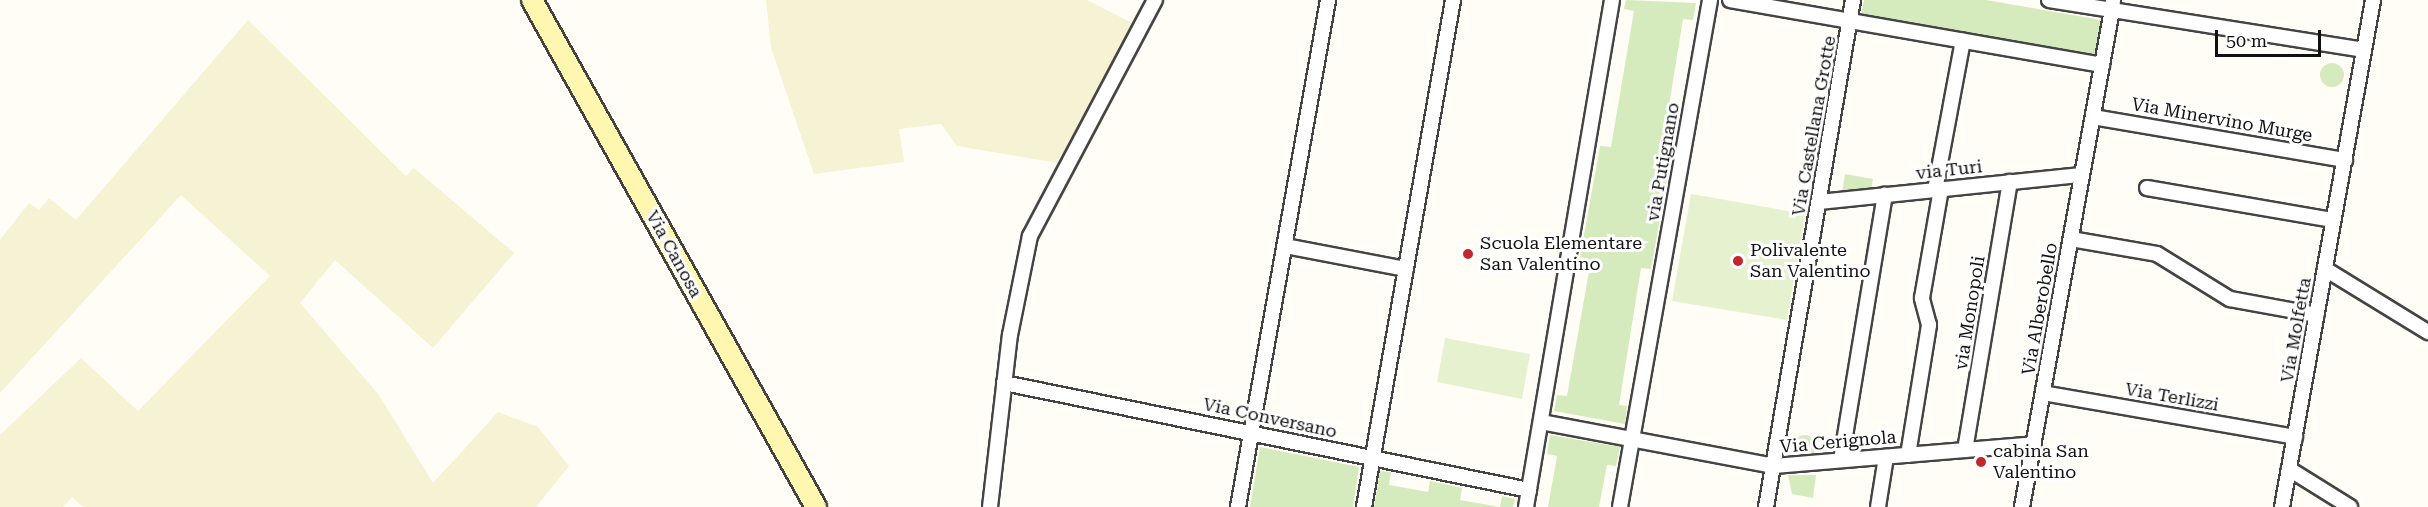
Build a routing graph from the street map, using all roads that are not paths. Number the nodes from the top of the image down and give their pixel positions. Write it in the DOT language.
graph roads {
  1 [pos="532,0"];
  2 [pos="1155,0"];
  3 [pos="1328,0"];
  4 [pos="1453,0"];
  5 [pos="1612,0"];
  6 [pos="1710,0"];
  7 [pos="1730,0"];
  8 [pos="1854,0"];
  9 [pos="2049,0"];
  10 [pos="2373,0"];
  11 [pos="2112,5"];
  12 [pos="1850,22"];
  13 [pos="1962,41"];
  14 [pos="2364,50"];
  15 [pos="2102,65"];
  16 [pos="2093,117"];
  17 [pos="2345,160"];
  18 [pos="2082,175"];
  19 [pos="2010,182"];
  20 [pos="2147,188"];
  21 [pos="1938,190"];
  22 [pos="1885,195"];
  23 [pos="1819,202"];
  24 [pos="2332,220"];
  25 [pos="2071,239"];
  26 [pos="1285,246"];
  27 [pos="1406,268"];
  28 [pos="2325,269"];
  29 [pos="2317,315"];
  30 [pos="2428,332"];
  31 [pos="1004,383"];
  32 [pos="2043,393"];
  33 [pos="1540,422"];
  34 [pos="1251,432"];
  35 [pos="2295,437"];
  36 [pos="1633,439"];
  37 [pos="2034,444"];
  38 [pos="1965,450"];
  39 [pos="1908,455"];
  40 [pos="1886,457"];
  41 [pos="1374,458"];
  42 [pos="1842,460"];
  43 [pos="1774,466"];
  44 [pos="2289,469"];
  45 [pos="1529,489"];
  46 [pos="816,507"];
  47 [pos="990,507"];
  48 [pos="1238,507"];
  49 [pos="1364,507"];
  50 [pos="1526,507"];
  51 [pos="1620,507"];
  52 [pos="1766,507"];
  53 [pos="1878,507"];
  54 [pos="2024,507"];
  55 [pos="2282,507"];
  56 [pos="2349,507"];
  1 -- 46 [label="main road, Via Canosa"];
  2 -- 31 [label="street"];
  3 -- 26 [label="street"];
  4 -- 27 [label="street"];
  5 -- 33 [label="street"];
  6 -- 36 [label="street, via Putignano"];
  7 -- 12 [label="street"];
  8 -- 12 [label="street, Via Castellana Grotte"];
  9 -- 11 [label="street"];
  10 -- 14 [label="street, Via Molfetta"];
  11 -- 14 [label="street"];
  11 -- 15 [label="street, Via Alberobello"];
  12 -- 13 [label="street"];
  12 -- 23 [label="street, Via Castellana Grotte"];
  13 -- 15 [label="street"];
  13 -- 21 [label="street"];
  14 -- 17 [label="street, Via Molfetta"];
  15 -- 16 [label="street, Via Alberobello"];
  16 -- 17 [label="street, Via Minervino Murge"];
  16 -- 18 [label="street, Via Alberobello"];
  17 -- 24 [label="street, Via Molfetta"];
  18 -- 19 [label="street, via Turi"];
  18 -- 25 [label="street, Via Alberobello"];
  19 -- 21 [label="street, via Turi"];
  19 -- 38 [label="street, via Monopoli"];
  20 -- 24 [label="street"];
  21 -- 22 [label="street, via Turi"];
  21 -- 39 [label="street"];
  22 -- 23 [label="street, via Turi"];
  22 -- 42 [label="street"];
  23 -- 43 [label="street, Via Castellana Grotte"];
  24 -- 28 [label="street, Via Molfetta"];
  25 -- 29 [label="street"];
  25 -- 32 [label="street, Via Alberobello"];
  26 -- 27 [label="street"];
  26 -- 34 [label="street"];
  27 -- 41 [label="street"];
  28 -- 29 [label="street, Via Molfetta"];
  28 -- 30 [label="street"];
  29 -- 35 [label="street, Via Molfetta"];
  31 -- 34 [label="street, Via Conversano"];
  31 -- 47 [label="street"];
  32 -- 35 [label="street, Via Terlizzi"];
  32 -- 37 [label="street, Via Alberobello"];
  33 -- 36 [label="street, Via Cerignola"];
  33 -- 45 [label="street"];
  34 -- 41 [label="street, Via Conversano"];
  34 -- 48 [label="street"];
  35 -- 44 [label="street, Via Molfetta"];
  36 -- 43 [label="street, Via Cerignola"];
  36 -- 51 [label="street, via Putignano"];
  37 -- 38 [label="street, Via Cerignola"];
  37 -- 54 [label="street, Via Alberobello"];
  38 -- 39 [label="street, Via Cerignola"];
  39 -- 40 [label="street, Via Cerignola"];
  40 -- 42 [label="street, Via Cerignola"];
  40 -- 53 [label="street"];
  41 -- 45 [label="street, Via Conversano"];
  41 -- 49 [label="street"];
  42 -- 43 [label="street, Via Cerignola"];
  43 -- 52 [label="street, Via Castellana Grotte"];
  44 -- 55 [label="street, Via Molfetta"];
  44 -- 56 [label="street"];
  45 -- 50 [label="street"];
}
